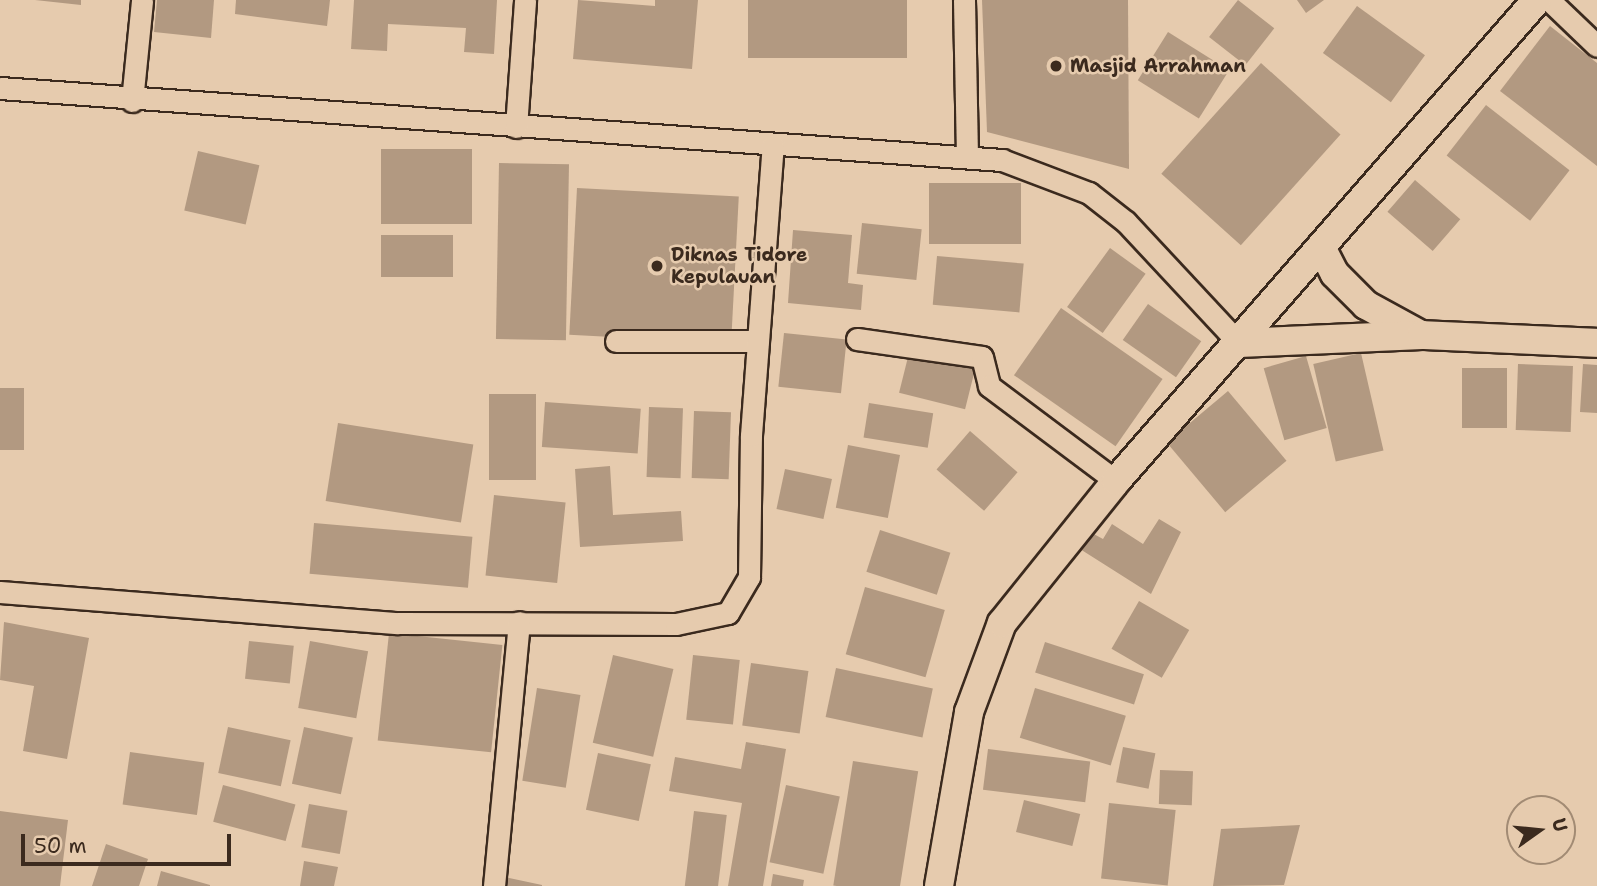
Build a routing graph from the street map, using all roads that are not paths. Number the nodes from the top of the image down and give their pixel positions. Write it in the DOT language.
graph roads {
  1 [pos="142,0"];
  2 [pos="525,0"];
  3 [pos="964,0"];
  4 [pos="1537,0"];
  5 [pos="1549,0"];
  6 [pos="1597,46"];
  7 [pos="0,88"];
  8 [pos="132,101"];
  9 [pos="516,127"];
  10 [pos="773,145"];
  11 [pos="967,156"];
  12 [pos="1321,247"];
  13 [pos="1422,335"];
  14 [pos="856,339"];
  15 [pos="616,341"];
  16 [pos="758,341"];
  17 [pos="1239,343"];
  18 [pos="1597,344"];
  19 [pos="1115,481"];
  20 [pos="0,592"];
  21 [pos="519,622"];
  22 [pos="494,886"];
  23 [pos="939,886"];
  1 -- 8 [label="street"];
  2 -- 9 [label="street"];
  3 -- 11 [label="street"];
  4 -- 12 [label="street"];
  5 -- 6 [label="street"];
  7 -- 8 [label="street"];
  8 -- 9 [label="street"];
  9 -- 10 [label="street"];
  10 -- 11 [label="street"];
  10 -- 16 [label="street"];
  11 -- 17 [label="street"];
  12 -- 13 [label="street"];
  12 -- 17 [label="street"];
  13 -- 17 [label="street"];
  13 -- 18 [label="street"];
  14 -- 19 [label="street"];
  15 -- 16 [label="street"];
  16 -- 21 [label="street"];
  17 -- 19 [label="street"];
  19 -- 23 [label="street"];
  20 -- 21 [label="street"];
  21 -- 22 [label="street"];
}
